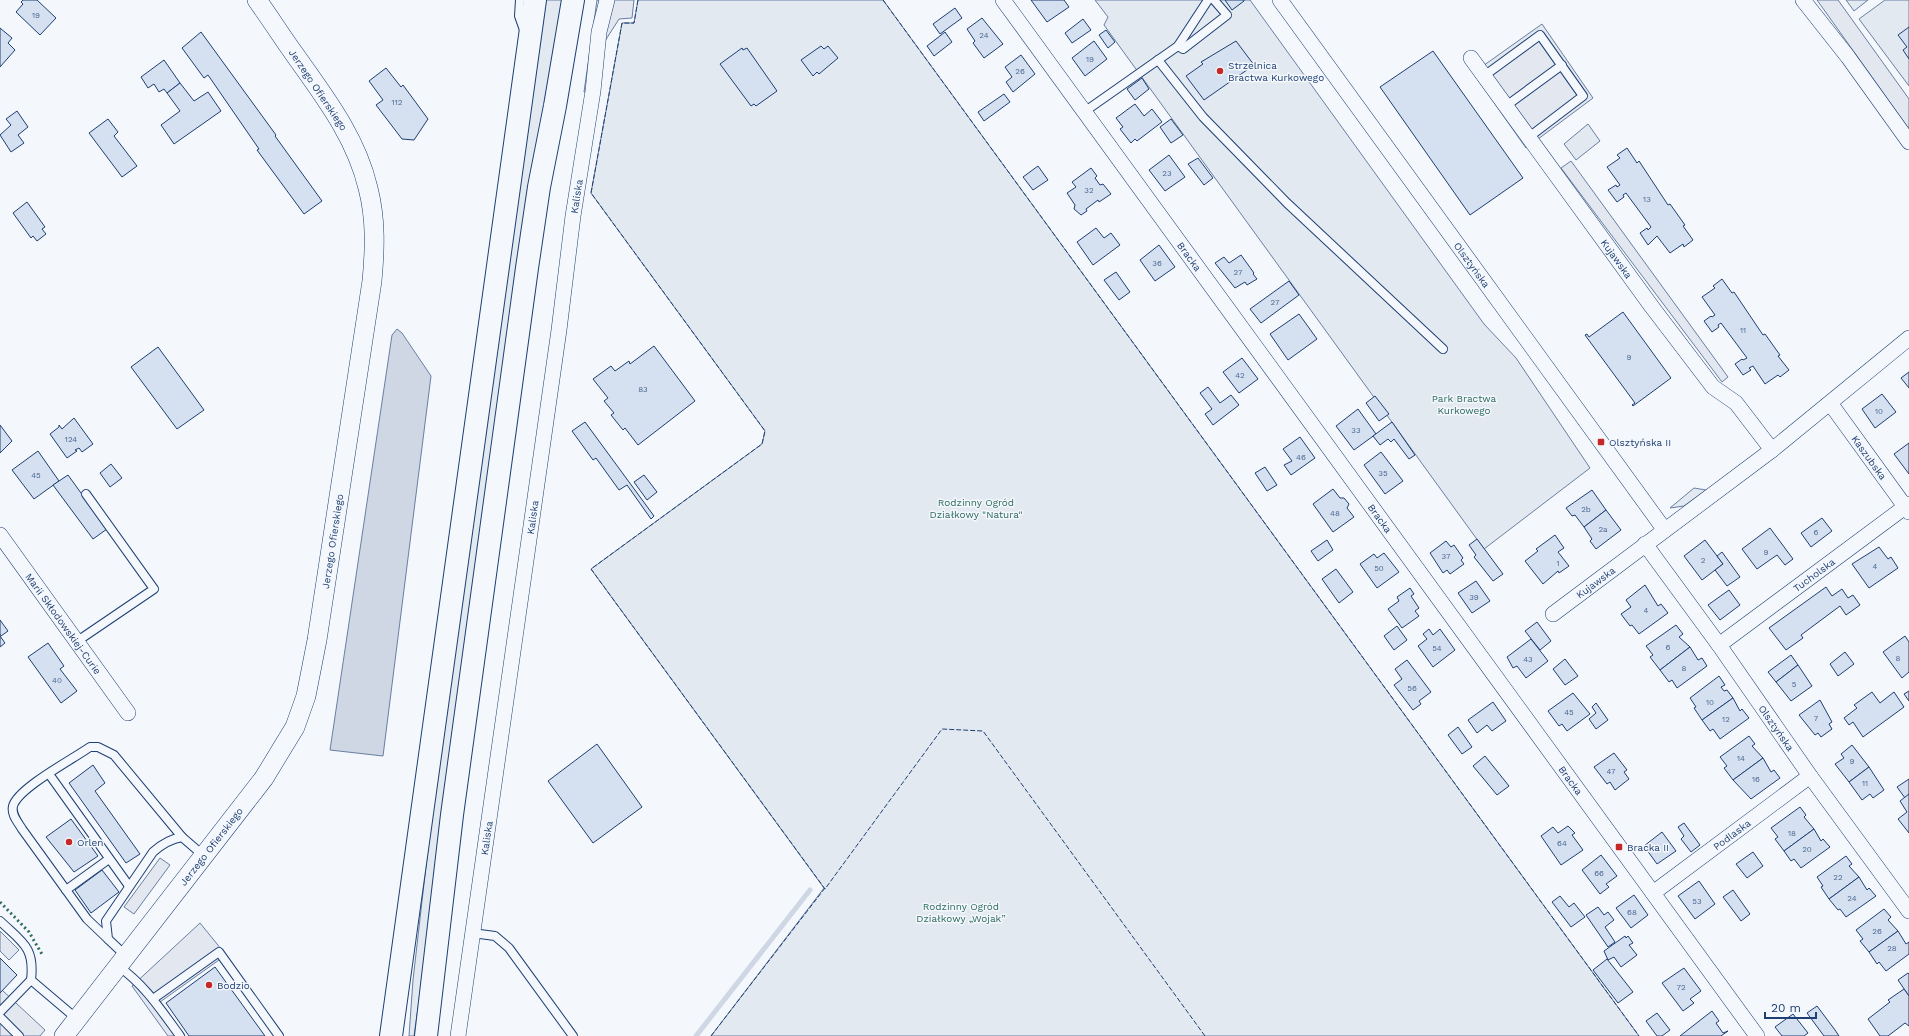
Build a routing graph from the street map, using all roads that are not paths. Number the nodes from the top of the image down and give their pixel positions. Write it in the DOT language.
graph roads {
  1 [pos="257,0"];
  2 [pos="520,0"];
  3 [pos="535,0"];
  4 [pos="573,0"];
  5 [pos="608,0"];
  6 [pos="1003,0"];
  7 [pos="1208,0"];
  8 [pos="1214,0"];
  9 [pos="1280,0"];
  10 [pos="1803,0"];
  11 [pos="529,46"];
  12 [pos="1178,46"];
  13 [pos="1471,58"];
  14 [pos="1158,60"];
  15 [pos="1562,65"];
  16 [pos="1484,76"];
  17 [pos="1506,106"];
  18 [pos="1084,112"];
  19 [pos="1529,137"];
  20 [pos="1909,142"];
  21 [pos="1909,338"];
  22 [pos="1443,349"];
  23 [pos="1830,403"];
  24 [pos="1772,450"];
  25 [pos="86,494"];
  26 [pos="1908,507"];
  27 [pos="1664,529"];
  28 [pos="0,535"];
  29 [pos="1646,544"];
  30 [pos="1553,614"];
  31 [pos="76,642"];
  32 [pos="1719,645"];
  33 [pos="128,713"];
  34 [pos="49,774"];
  35 [pos="1810,776"];
  36 [pos="182,837"];
  37 [pos="204,856"];
  38 [pos="109,859"];
  39 [pos="129,886"];
  40 [pos="66,890"];
  41 [pos="1654,893"];
  42 [pos="1909,911"];
  43 [pos="0,921"];
  44 [pos="472,933"];
  45 [pos="108,939"];
  46 [pos="122,961"];
  47 [pos="31,980"];
  48 [pos="154,999"];
  49 [pos="0,1012"];
  50 [pos="0,1017"];
  51 [pos="77,1019"];
  52 [pos="19,1036"];
  53 [pos="64,1036"];
  54 [pos="180,1036"];
  55 [pos="279,1036"];
  56 [pos="391,1036"];
  57 [pos="426,1036"];
  58 [pos="458,1036"];
  59 [pos="573,1036"];
  60 [pos="1757,1036"];
  1 -- 37 [label="street, Jerzego Ofierskiego"];
  2 -- 11 [label="lane"];
  3 -- 11 [label="main road"];
  4 -- 57 [label="main road"];
  5 -- 44 [label="street, Kaliska"];
  6 -- 18 [label="street, Bracka"];
  7 -- 12 [label="lane"];
  8 -- 12 [label="lane"];
  9 -- 27 [label="street, Olsztyńska"];
  10 -- 20 [label="street"];
  11 -- 56 [label="main road"];
  12 -- 14 [label="lane"];
  13 -- 16 [label="street, Kujawska"];
  14 -- 18 [label="lane"];
  14 -- 22 [label="lane"];
  15 -- 16 [label="lane"];
  15 -- 17 [label="lane"];
  15 -- 19 [label="lane"];
  16 -- 17 [label="street, Kujawska"];
  17 -- 19 [label="street, Kujawska"];
  18 -- 41 [label="street, Bracka"];
  19 -- 24 [label="street, Kujawska"];
  21 -- 23 [label="street, Kujawska"];
  23 -- 24 [label="street, Kujawska"];
  23 -- 26 [label="street, Kaszubska"];
  24 -- 27 [label="street, Kujawska"];
  25 -- 31 [label="lane"];
  26 -- 32 [label="street, Tucholska"];
  27 -- 29 [label="street, Kujawska"];
  28 -- 31 [label="street, Marii Skłodowskiej-Curie"];
  29 -- 30 [label="street, Kujawska"];
  29 -- 32 [label="street, Olsztyńska"];
  31 -- 33 [label="street, Marii Skłodowskiej-Curie"];
  32 -- 35 [label="street, Olsztyńska"];
  34 -- 36 [label="lane"];
  34 -- 38 [label="lane"];
  34 -- 40 [label="lane"];
  35 -- 41 [label="street, Podlaska"];
  35 -- 42 [label="street, Olsztyńska"];
  36 -- 37 [label="lane"];
  36 -- 39 [label="lane"];
  37 -- 46 [label="street, Jerzego Ofierskiego"];
  38 -- 39 [label="lane"];
  38 -- 40 [label="lane"];
  39 -- 45 [label="lane"];
  40 -- 45 [label="lane"];
  41 -- 60 [label="street, Bracka"];
  43 -- 47 [label="lane"];
  44 -- 58 [label="street, Kaliska"];
  44 -- 59 [label="lane"];
  45 -- 46 [label="lane"];
  46 -- 48 [label="lane"];
  46 -- 51 [label="street, Jerzego Ofierskiego"];
  47 -- 49 [label="lane"];
  47 -- 51 [label="lane"];
  48 -- 54 [label="lane"];
  48 -- 55 [label="lane"];
  50 -- 52 [label="lane"];
  51 -- 53 [label="street, Jerzego Ofierskiego"];
}
